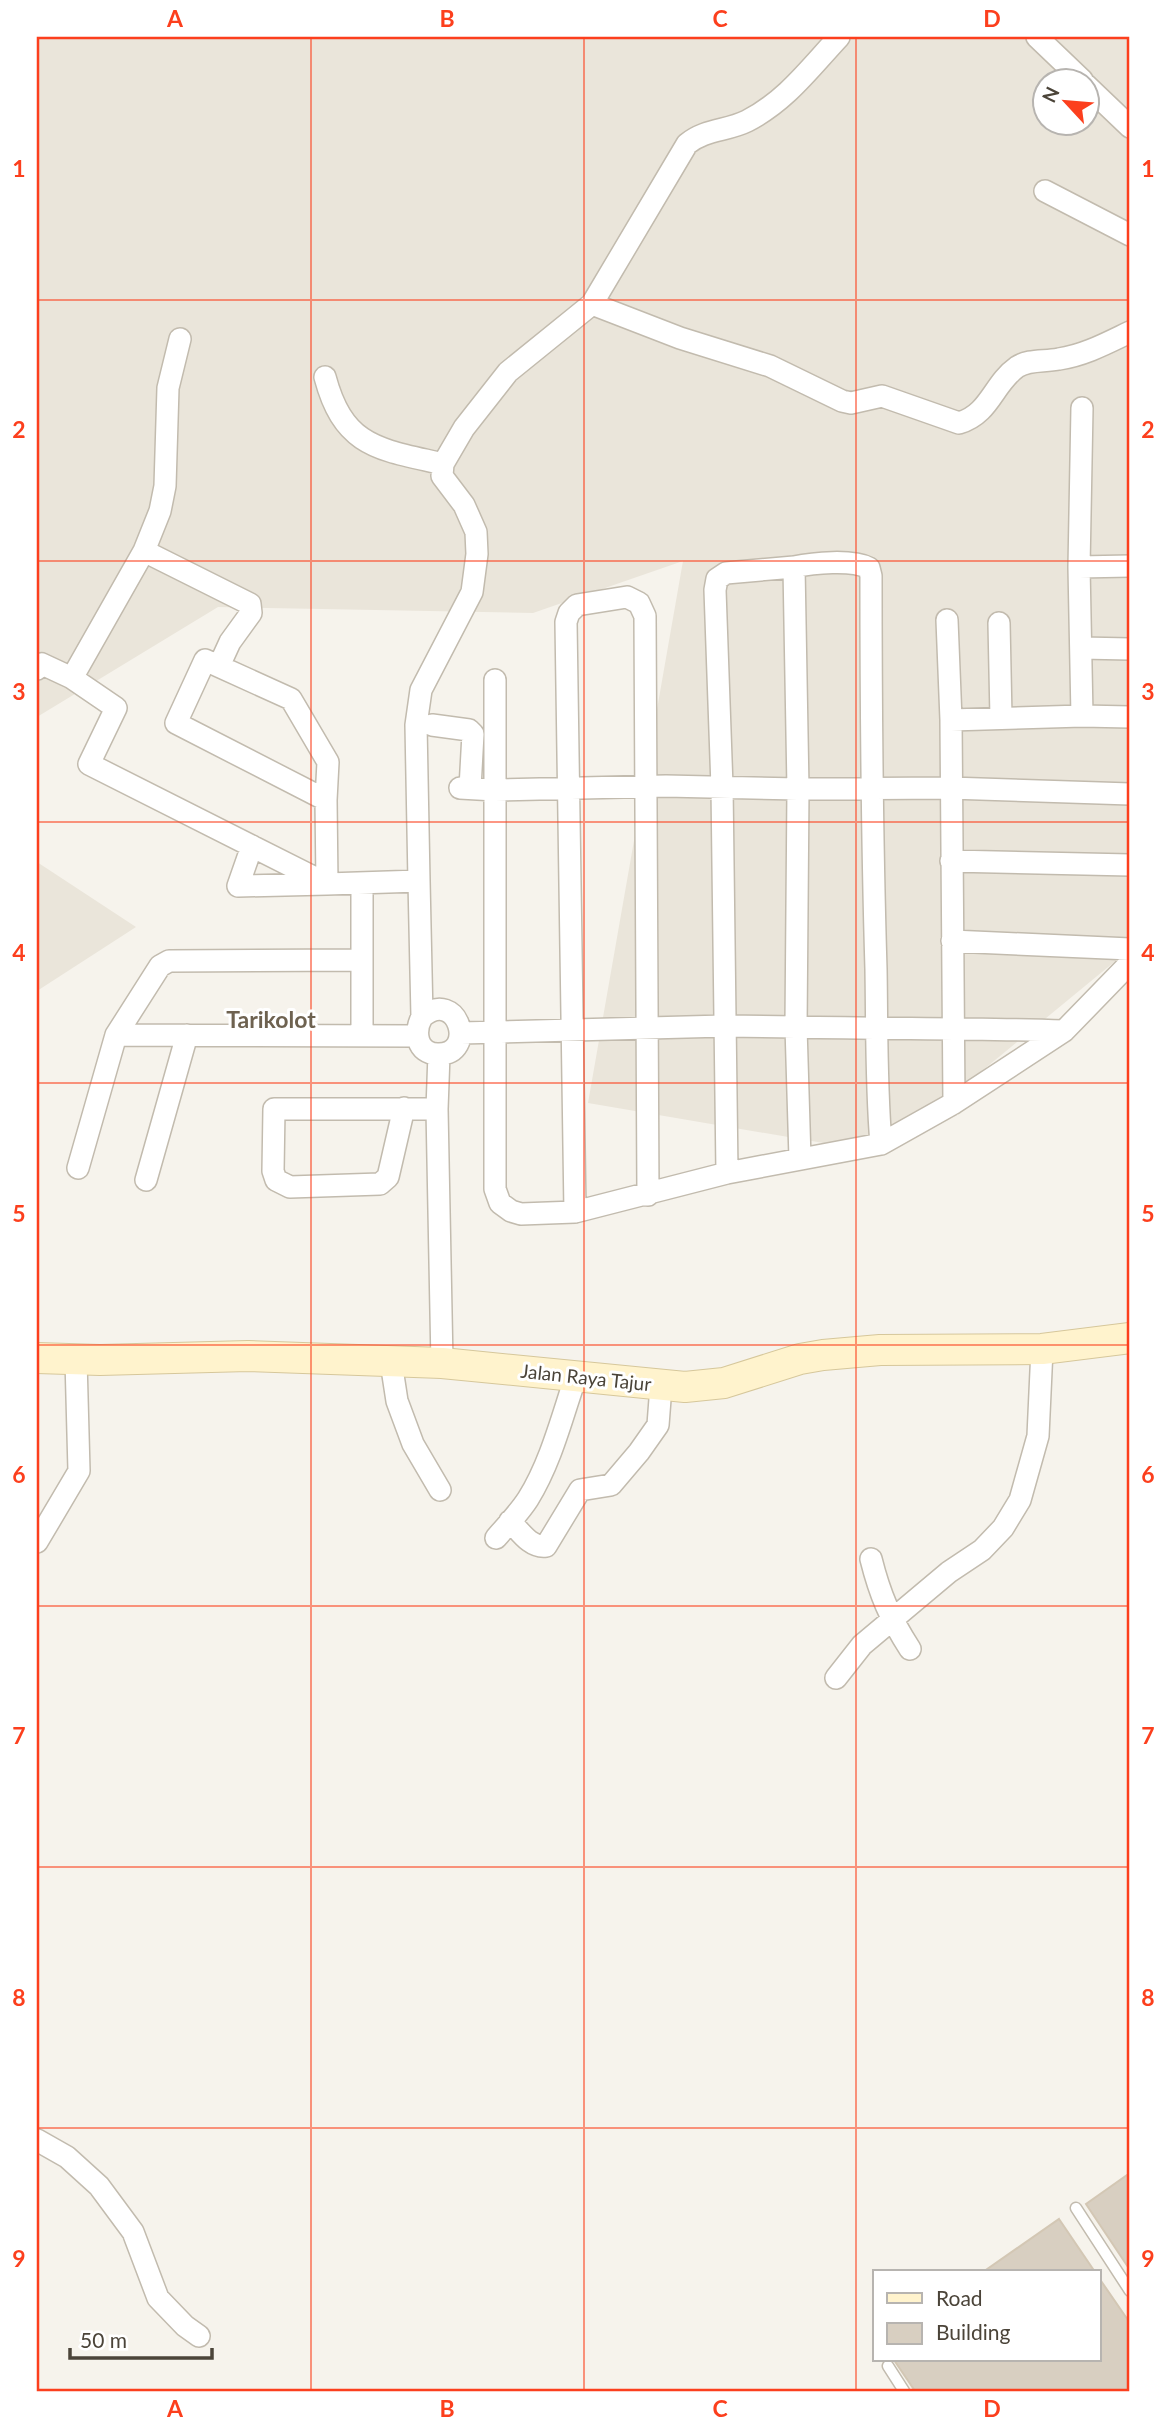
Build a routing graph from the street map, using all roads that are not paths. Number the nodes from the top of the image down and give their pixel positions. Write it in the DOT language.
graph roads {
  1 [pos="839,37"];
  2 [pos="1037,37"];
  3 [pos="1067,66"];
  4 [pos="1100,98"];
  5 [pos="1130,127"];
  6 [pos="1045,191"];
  7 [pos="1130,235"];
  8 [pos="592,304"];
  9 [pos="1130,332"];
  10 [pos="180,339"];
  11 [pos="325,377"];
  12 [pos="1082,408"];
  13 [pos="443,464"];
  14 [pos="144,551"];
  15 [pos="1130,566"];
  16 [pos="794,567"];
  17 [pos="1079,567"];
  18 [pos="947,620"];
  19 [pos="999,623"];
  20 [pos="1081,648"];
  21 [pos="1130,649"];
  22 [pos="219,666"];
  23 [pos="37,670"];
  24 [pos="72,678"];
  25 [pos="495,680"];
  26 [pos="1083,716"];
  27 [pos="1130,717"];
  28 [pos="1000,718"];
  29 [pos="951,720"];
  30 [pos="432,725"];
  31 [pos="722,787"];
  32 [pos="646,788"];
  33 [pos="950,788"];
  34 [pos="570,789"];
  35 [pos="798,789"];
  36 [pos="871,789"];
  37 [pos="495,790"];
  38 [pos="1130,794"];
  39 [pos="326,800"];
  40 [pos="252,846"];
  41 [pos="951,861"];
  42 [pos="1130,864"];
  43 [pos="419,881"];
  44 [pos="362,883"];
  45 [pos="327,884"];
  46 [pos="951,942"];
  47 [pos="1130,949"];
  48 [pos="360,960"];
  49 [pos="1130,963"];
  50 [pos="419,1026"];
  51 [pos="724,1026"];
  52 [pos="796,1027"];
  53 [pos="953,1027"];
  54 [pos="877,1028"];
  55 [pos="646,1029"];
  56 [pos="573,1030"];
  57 [pos="1063,1031"];
  58 [pos="461,1033"];
  59 [pos="496,1033"];
  60 [pos="362,1034"];
  61 [pos="116,1035"];
  62 [pos="187,1035"];
  63 [pos="439,1054"];
  64 [pos="954,1104"];
  65 [pos="404,1108"];
  66 [pos="437,1110"];
  67 [pos="881,1144"];
  68 [pos="800,1158"];
  69 [pos="78,1168"];
  70 [pos="727,1173"];
  71 [pos="146,1180"];
  72 [pos="648,1195"];
  73 [pos="575,1212"];
  74 [pos="1130,1338"];
  75 [pos="1042,1349"];
  76 [pos="37,1359"];
  77 [pos="76,1360"];
  78 [pos="391,1362"];
  79 [pos="442,1363"];
  80 [pos="576,1376"];
  81 [pos="661,1386"];
  82 [pos="440,1490"];
  83 [pos="510,1521"];
  84 [pos="496,1538"];
  85 [pos="37,1542"];
  86 [pos="871,1559"];
  87 [pos="891,1620"];
  88 [pos="910,1649"];
  89 [pos="836,1678"];
  90 [pos="37,2140"];
  91 [pos="1076,2208"];
  92 [pos="1130,2291"];
  93 [pos="199,2336"];
  94 [pos="888,2366"];
  95 [pos="904,2391"];
  1 -- 8 [label="street"];
  2 -- 3 [label="street"];
  4 -- 5 [label="street"];
  6 -- 7 [label="street"];
  8 -- 9 [label="street"];
  8 -- 13 [label="street"];
  10 -- 14 [label="street"];
  11 -- 13 [label="street"];
  12 -- 17 [label="street"];
  13 -- 43 [label="street"];
  14 -- 22 [label="street"];
  14 -- 24 [label="street"];
  15 -- 17 [label="street"];
  16 -- 31 [label="street"];
  16 -- 35 [label="street"];
  16 -- 36 [label="street"];
  17 -- 20 [label="street"];
  18 -- 29 [label="street"];
  19 -- 28 [label="street"];
  20 -- 21 [label="street"];
  20 -- 26 [label="street"];
  22 -- 39 [label="street"];
  22 -- 39 [label="street"];
  23 -- 24 [label="street"];
  24 -- 40 [label="street"];
  25 -- 37 [label="street"];
  26 -- 27 [label="street"];
  26 -- 28 [label="street"];
  28 -- 29 [label="street"];
  29 -- 33 [label="street"];
  30 -- 37 [label="street"];
  31 -- 32 [label="street"];
  31 -- 35 [label="street"];
  31 -- 51 [label="street"];
  32 -- 34 [label="street"];
  32 -- 34 [label="street"];
  32 -- 55 [label="street"];
  33 -- 36 [label="street"];
  33 -- 38 [label="street"];
  33 -- 41 [label="street"];
  34 -- 37 [label="street"];
  34 -- 56 [label="street"];
  35 -- 36 [label="street"];
  35 -- 52 [label="street"];
  36 -- 54 [label="street"];
  37 -- 59 [label="street"];
  39 -- 45 [label="street"];
  40 -- 45 [label="street"];
  40 -- 45 [label="street"];
  41 -- 42 [label="street"];
  41 -- 46 [label="street"];
  43 -- 44 [label="street"];
  43 -- 50 [label="street"];
  44 -- 45 [label="street"];
  44 -- 48 [label="street"];
  46 -- 47 [label="street"];
  46 -- 53 [label="street"];
  48 -- 60 [label="street"];
  48 -- 61 [label="street"];
  49 -- 57 [label="street"];
  50 -- 58 [label="street"];
  50 -- 60 [label="street"];
  50 -- 63 [label="street"];
  51 -- 52 [label="street"];
  51 -- 55 [label="street"];
  51 -- 70 [label="street"];
  52 -- 54 [label="street"];
  52 -- 68 [label="street"];
  53 -- 54 [label="street"];
  53 -- 57 [label="street"];
  53 -- 64 [label="street"];
  54 -- 67 [label="street"];
  55 -- 56 [label="street"];
  55 -- 72 [label="street"];
  56 -- 59 [label="street"];
  56 -- 73 [label="street"];
  57 -- 64 [label="street"];
  58 -- 59 [label="street"];
  58 -- 63 [label="street"];
  59 -- 73 [label="street"];
  60 -- 62 [label="street"];
  61 -- 62 [label="street"];
  61 -- 69 [label="street"];
  62 -- 71 [label="street"];
  63 -- 66 [label="street"];
  64 -- 67 [label="street"];
  65 -- 65 [label="street"];
  65 -- 66 [label="street"];
  66 -- 79 [label="street"];
  67 -- 68 [label="street"];
  68 -- 70 [label="street"];
  70 -- 72 [label="street"];
  72 -- 73 [label="street"];
  74 -- 75 [label="main road, Jalan Raya Tajur"];
  75 -- 81 [label="main road, Jalan Raya Tajur"];
  75 -- 87 [label="street"];
  76 -- 77 [label="main road, Jalan Raya Tajur"];
  77 -- 78 [label="main road, Jalan Raya Tajur"];
  77 -- 85 [label="street"];
  78 -- 79 [label="main road, Jalan Raya Tajur"];
  78 -- 82 [label="street"];
  79 -- 80 [label="main road, Jalan Raya Tajur"];
  80 -- 81 [label="main road, Jalan Raya Tajur"];
  80 -- 83 [label="street"];
  81 -- 83 [label="street"];
  83 -- 84 [label="street"];
  86 -- 87 [label="street"];
  87 -- 88 [label="street"];
  87 -- 89 [label="street"];
  90 -- 93 [label="street"];
  91 -- 92 [label="lane"];
  94 -- 95 [label="lane"];
}
